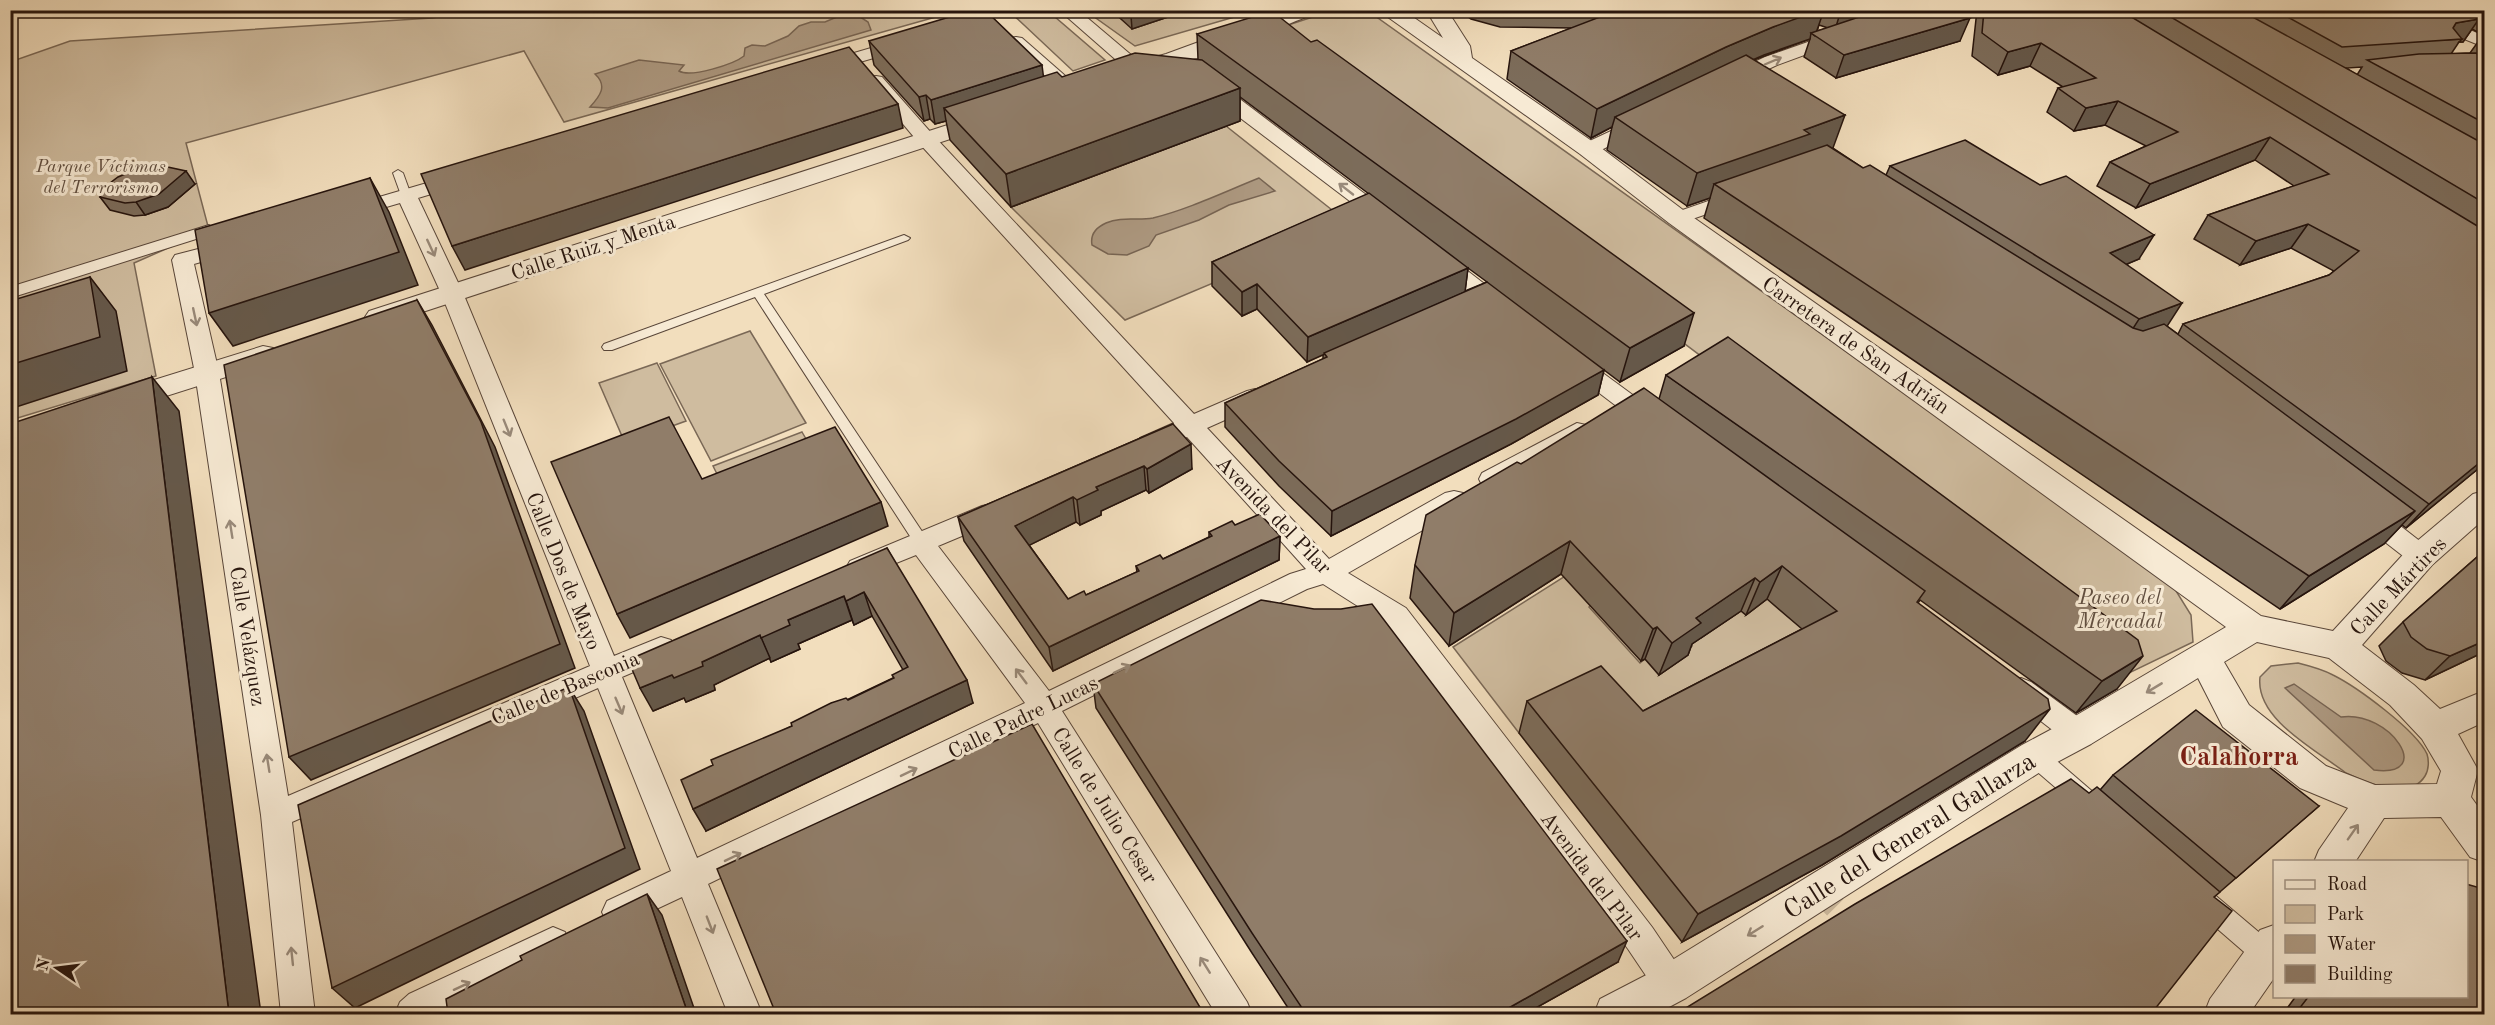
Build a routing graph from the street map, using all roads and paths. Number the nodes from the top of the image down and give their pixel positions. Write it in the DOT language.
graph roads {
  1 [pos="1067,10"];
  2 [pos="1388,10"];
  3 [pos="1436,10"];
  4 [pos="2408,10"];
  5 [pos="1302,11"];
  6 [pos="1855,31"];
  7 [pos="1006,33"];
  8 [pos="923,38"];
  9 [pos="2484,42"];
  10 [pos="2484,47"];
  11 [pos="2457,50"];
  12 [pos="856,58"];
  13 [pos="1174,59"];
  14 [pos="1461,62"];
  15 [pos="811,72"];
  16 [pos="1093,84"];
  17 [pos="1717,87"];
  18 [pos="1015,110"];
  19 [pos="1652,118"];
  20 [pos="926,139"];
  21 [pos="1588,149"];
  22 [pos="474,175"];
  23 [pos="402,184"];
  24 [pos="1757,190"];
  25 [pos="339,215"];
  26 [pos="1678,218"];
  27 [pos="1399,229"];
  28 [pos="209,230"];
  29 [pos="904,238"];
  30 [pos="250,241"];
  31 [pos="1428,251"];
  32 [pos="757,292"];
  33 [pos="10,293"];
  34 [pos="452,293"];
  35 [pos="1512,316"];
  36 [pos="352,326"];
  37 [pos="608,347"];
  38 [pos="285,348"];
  39 [pos="1560,352"];
  40 [pos="207,373"];
  41 [pos="1277,387"];
  42 [pos="97,407"];
  43 [pos="1609,412"];
  44 [pos="1190,426"];
  45 [pos="1675,438"];
  46 [pos="1126,454"];
  47 [pos="2346,498"];
  48 [pos="2484,502"];
  49 [pos="1008,506"];
  50 [pos="922,543"];
  51 [pos="2421,556"];
  52 [pos="1326,573"];
  53 [pos="834,578"];
  54 [pos="2253,628"];
  55 [pos="681,640"];
  56 [pos="2340,647"];
  57 [pos="2205,657"];
  58 [pos="604,670"];
  59 [pos="2005,678"];
  60 [pos="2484,706"];
  61 [pos="1044,707"];
  62 [pos="2435,728"];
  63 [pos="2078,733"];
  64 [pos="2035,756"];
  65 [pos="2451,800"];
  66 [pos="2374,802"];
  67 [pos="276,815"];
  68 [pos="2107,817"];
  69 [pos="2484,845"];
  70 [pos="2333,860"];
  71 [pos="691,878"];
  72 [pos="2187,886"];
  73 [pos="2271,949"];
  74 [pos="1671,984"];
  75 [pos="298,1014"];
  76 [pos="412,1014"];
  77 [pos="745,1014"];
  78 [pos="1235,1014"];
  79 [pos="1615,1014"];
  80 [pos="2225,1014"];
  1 -- 16 [label="street"];
  2 -- 14 [label="street, Carretera de San Adrián"];
  3 -- 14 [label="street"];
  4 -- 9 [label="street"];
  5 -- 13 [label="street"];
  17 -- 6 [label="street, one-way"];
  7 -- 16 [label="street"];
  8 -- 12 [label="street"];
  10 -- 11 [label="street"];
  12 -- 15 [label="street"];
  12 -- 20 [label="street, Avenida del Pilar"];
  13 -- 16 [label="street"];
  27 -- 13 [label="street, one-way"];
  14 -- 21 [label="street, Carretera de San Adrián"];
  18 -- 20 [label="street, Calle Ruiz y Menta"];
  19 -- 21 [label="street"];
  20 -- 34 [label="street, Calle Ruiz y Menta"];
  20 -- 44 [label="street, Avenida del Pilar"];
  21 -- 26 [label="street, Carretera de San Adrián"];
  22 -- 23 [label="street"];
  23 -- 25 [label="street"];
  23 -- 34 [label="street, Calle Dos de Mayo, one-way"];
  24 -- 26 [label="street"];
  26 -- 54 [label="street, Carretera de San Adrián"];
  28 -- 33 [label="street"];
  29 -- 32 [label="lane"];
  30 -- 40 [label="street, Calle Velázquez, one-way"];
  31 -- 35 [label="street"];
  32 -- 37 [label="lane"];
  32 -- 50 [label="lane"];
  34 -- 36 [label="street, Calle Ruiz y Menta"];
  34 -- 58 [label="street, Calle Dos de Mayo, one-way"];
  38 -- 40 [label="street"];
  39 -- 43 [label="street"];
  40 -- 42 [label="street"];
  67 -- 40 [label="street, Calle Velázquez, one-way"];
  41 -- 44 [label="street"];
  43 -- 45 [label="street"];
  43 -- 52 [label="street, Calle Padre Lucas"];
  44 -- 46 [label="street"];
  44 -- 52 [label="street, Avenida del Pilar"];
  47 -- 51 [label="street"];
  48 -- 51 [label="street, Calle Mártires"];
  49 -- 50 [label="street"];
  50 -- 53 [label="street"];
  61 -- 50 [label="street, Calle de Julio Cesar, one-way"];
  51 -- 56 [label="street, Calle Mártires"];
  61 -- 52 [label="street, Calle Padre Lucas, one-way"];
  52 -- 74 [label="street, Avenida del Pilar"];
  54 -- 56 [label="street"];
  54 -- 57 [label="street, Calle del General Gallarza"];
  55 -- 58 [label="street, Calle de Basconia"];
  56 -- 62 [label="street"];
  57 -- 63 [label="street, Calle del General Gallarza, one-way"];
  57 -- 66 [label="street"];
  58 -- 67 [label="street, Calle de Basconia"];
  58 -- 71 [label="street, Calle Dos de Mayo, one-way"];
  59 -- 63 [label="street"];
  60 -- 62 [label="street"];
  71 -- 61 [label="street, Calle Padre Lucas, one-way"];
  78 -- 61 [label="street, Calle de Julio Cesar, one-way"];
  62 -- 65 [label="street"];
  63 -- 64 [label="street, Calle del General Gallarza"];
  64 -- 68 [label="street"];
  64 -- 74 [label="street, Calle del General Gallarza, one-way"];
  65 -- 66 [label="street"];
  65 -- 69 [label="street"];
  70 -- 66 [label="street, one-way"];
  75 -- 67 [label="street, Calle Velázquez, one-way"];
  76 -- 71 [label="street, Calle Padre Lucas, one-way"];
  71 -- 77 [label="street, Calle Dos de Mayo, one-way"];
  72 -- 73 [label="street"];
  73 -- 80 [label="street"];
  74 -- 79 [label="street, Calle del General Gallarza"];
}
